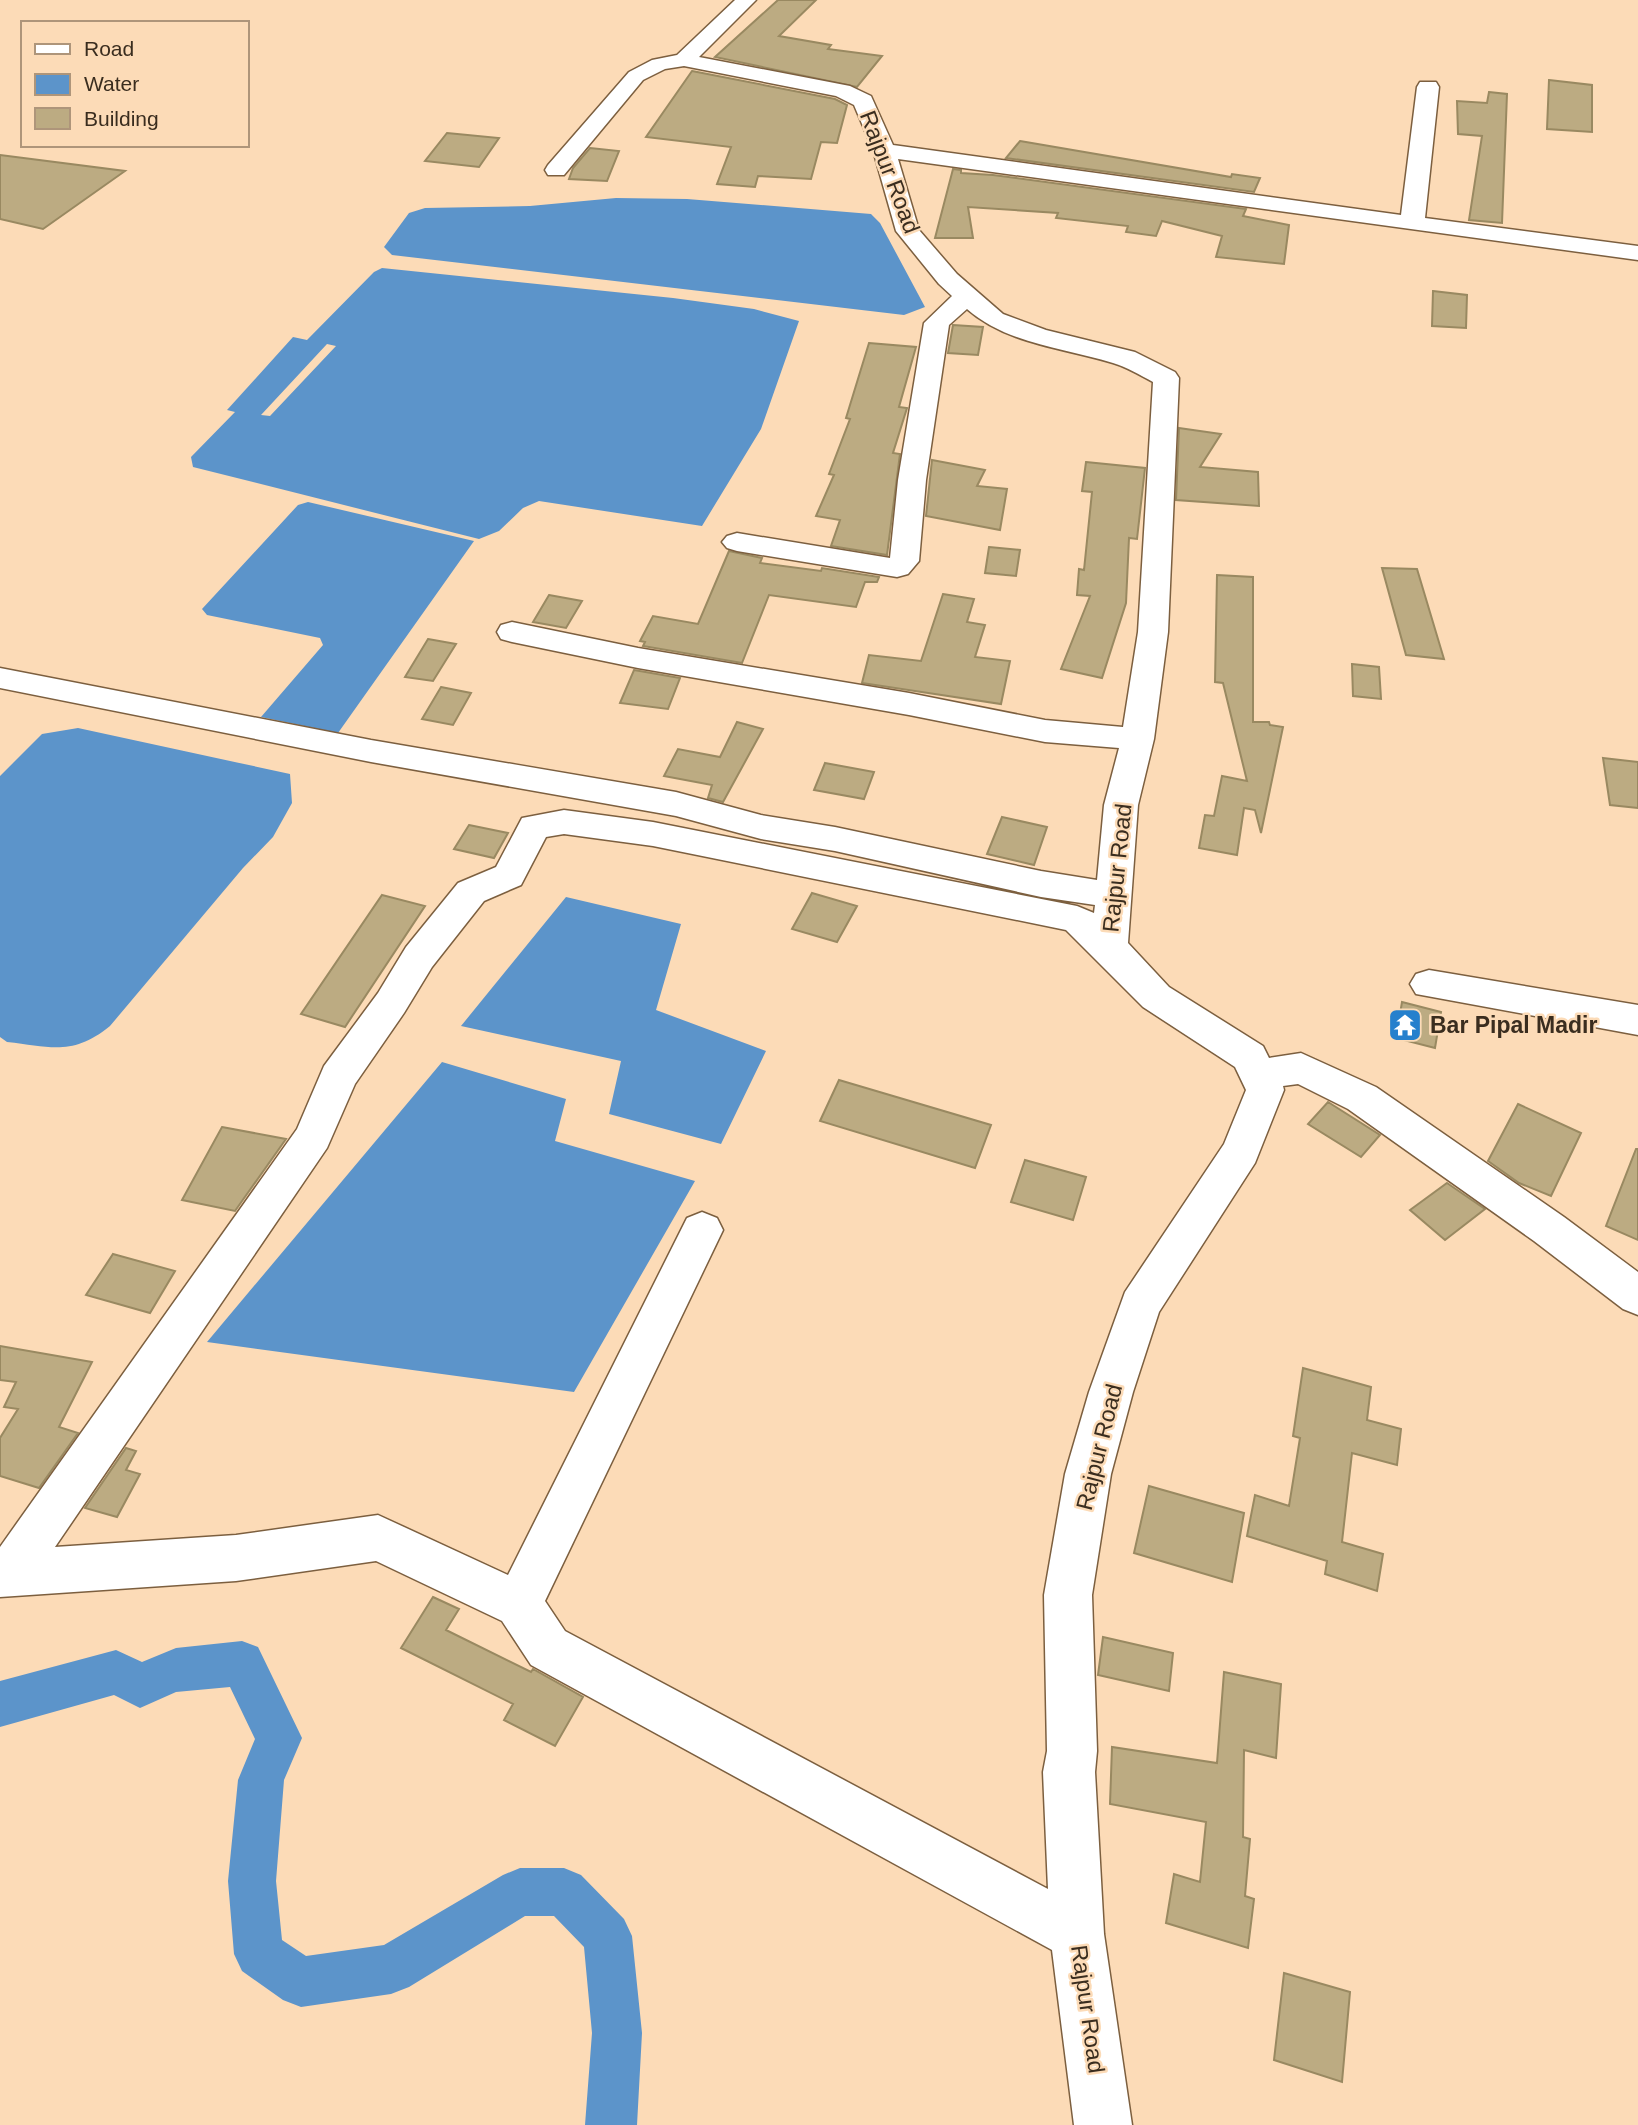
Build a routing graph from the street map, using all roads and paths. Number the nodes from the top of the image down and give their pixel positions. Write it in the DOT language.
graph roads {
  1 [pos="747,0"];
  2 [pos="684,60"];
  3 [pos="1428,87"];
  4 [pos="884,149"];
  5 [pos="556,170"];
  6 [pos="1406,223"];
  7 [pos="1638,253"];
  8 [pos="967,296"];
  9 [pos="737,542"];
  10 [pos="512,632"];
  11 [pos="0,678"];
  12 [pos="1138,739"];
  13 [pos="1114,895"];
  14 [pos="1125,963"];
  15 [pos="1429,984"];
  16 [pos="1638,1020"];
  17 [pos="1259,1076"];
  18 [pos="702,1230"];
  19 [pos="1638,1296"];
  20 [pos="5,1574"];
  21 [pos="519,1604"];
  22 [pos="1077,1934"];
  23 [pos="1103,2125"];
  1 -- 2 [label="street"];
  2 -- 4 [label="street, Rajpur Road"];
  2 -- 5 [label="street"];
  3 -- 6 [label="street"];
  4 -- 6 [label="street"];
  4 -- 8 [label="street, Rajpur Road"];
  6 -- 7 [label="street"];
  8 -- 9 [label="street"];
  8 -- 12 [label="street, Rajpur Road"];
  10 -- 12 [label="street"];
  11 -- 13 [label="street"];
  12 -- 13 [label="street, Rajpur Road"];
  13 -- 14 [label="street, Rajpur Road"];
  14 -- 17 [label="street, Rajpur Road"];
  14 -- 20 [label="street"];
  15 -- 16 [label="street"];
  17 -- 19 [label="street"];
  17 -- 22 [label="street, Rajpur Road"];
  18 -- 21 [label="street"];
  20 -- 21 [label="street"];
  21 -- 22 [label="street"];
  22 -- 23 [label="street, Rajpur Road"];
}
